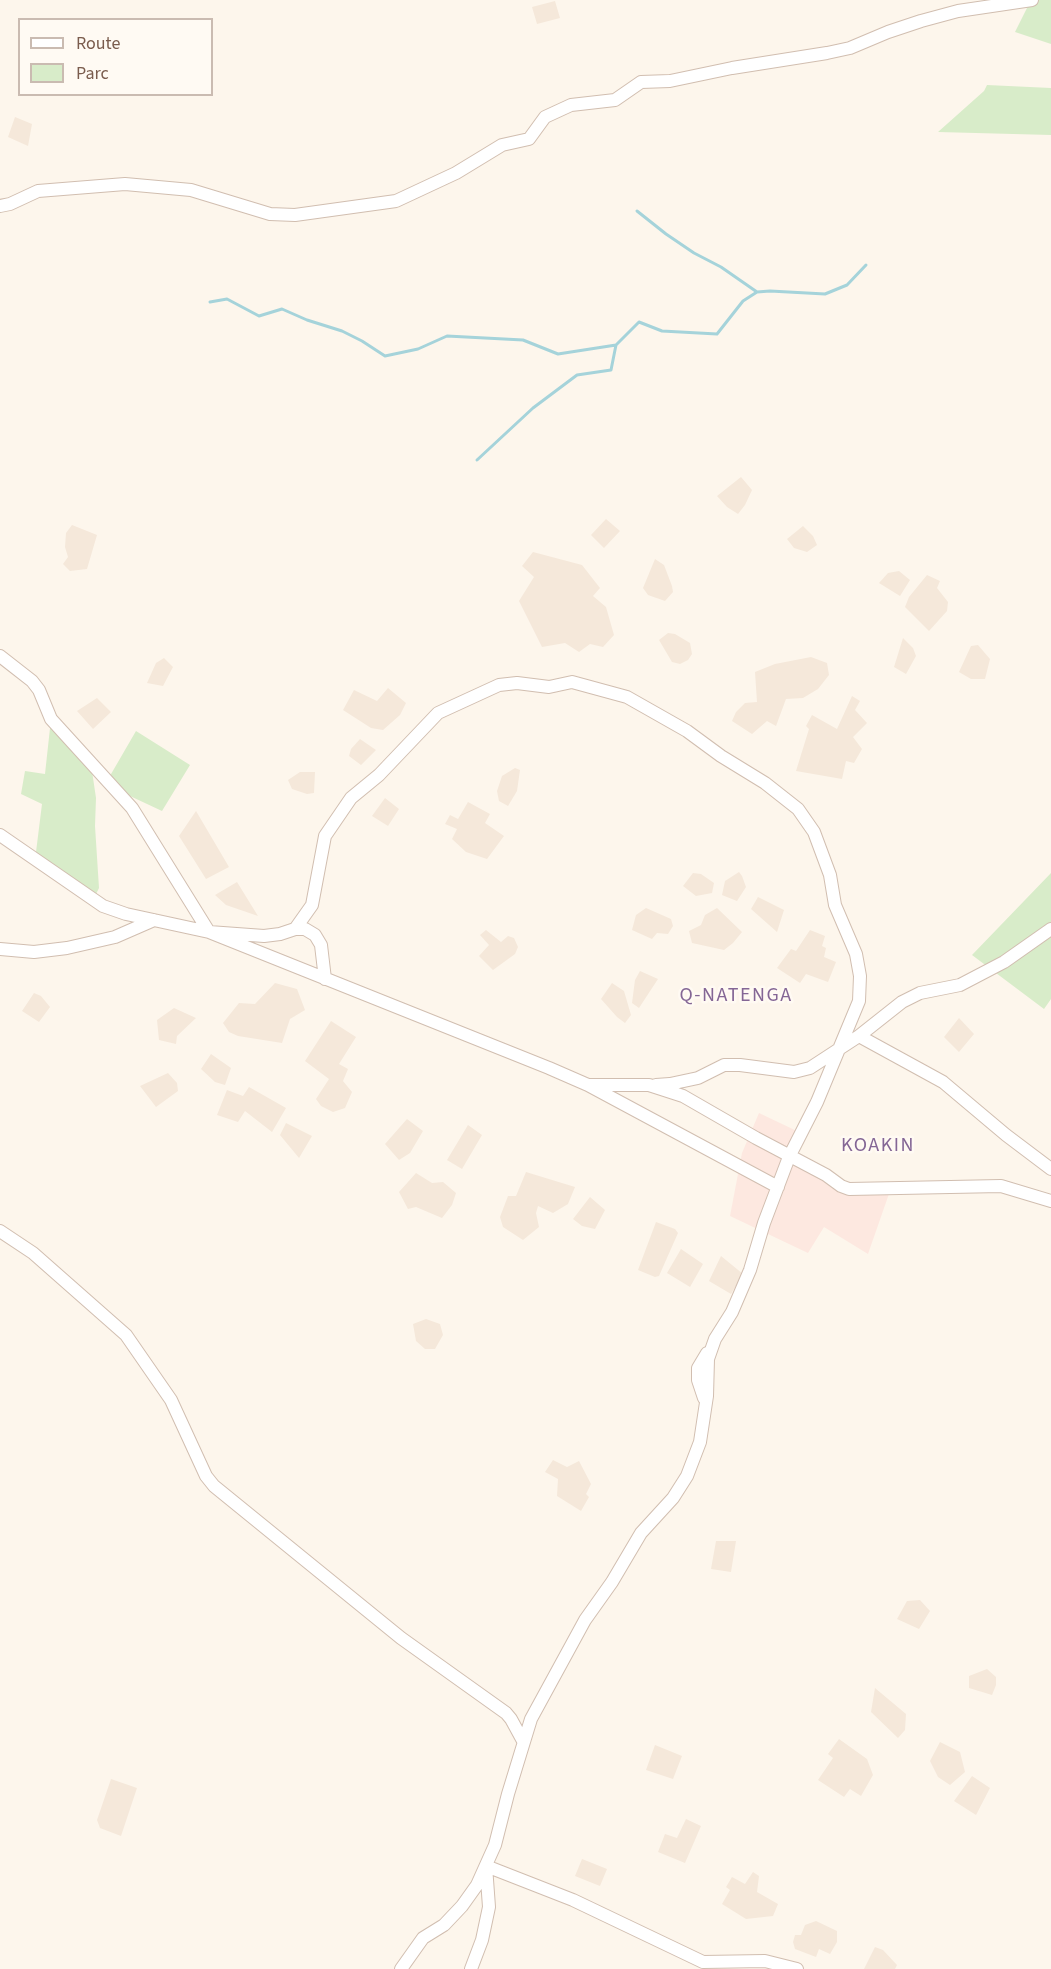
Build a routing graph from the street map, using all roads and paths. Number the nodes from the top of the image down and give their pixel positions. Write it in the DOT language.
graph roads {
  1 [pos="1032,0"];
  2 [pos="0,206"];
  3 [pos="0,656"];
  4 [pos="0,835"];
  5 [pos="154,920"];
  6 [pos="295,929"];
  7 [pos="1051,929"];
  8 [pos="209,932"];
  9 [pos="0,949"];
  10 [pos="325,979"];
  11 [pos="859,1036"];
  12 [pos="840,1047"];
  13 [pos="588,1085"];
  14 [pos="649,1085"];
  15 [pos="789,1157"];
  16 [pos="1051,1169"];
  17 [pos="778,1187"];
  18 [pos="1051,1201"];
  19 [pos="0,1231"];
  20 [pos="524,1741"];
  21 [pos="486,1866"];
  22 [pos="401,1969"];
  23 [pos="471,1969"];
  24 [pos="797,1969"];
  1 -- 2 [label="street"];
  3 -- 8 [label="street"];
  4 -- 5 [label="street"];
  5 -- 8 [label="street"];
  5 -- 9 [label="street"];
  6 -- 8 [label="street"];
  6 -- 10 [label="street"];
  6 -- 12 [label="street"];
  7 -- 11 [label="street"];
  8 -- 10 [label="street"];
  10 -- 13 [label="street"];
  11 -- 12 [label="street"];
  11 -- 16 [label="street"];
  12 -- 14 [label="street"];
  12 -- 15 [label="street"];
  13 -- 14 [label="street"];
  13 -- 17 [label="street"];
  14 -- 15 [label="street"];
  15 -- 17 [label="street"];
  15 -- 18 [label="street"];
  17 -- 20 [label="street"];
  19 -- 20 [label="street"];
  20 -- 21 [label="street"];
  21 -- 22 [label="street"];
  21 -- 23 [label="street"];
  21 -- 24 [label="street"];
}
